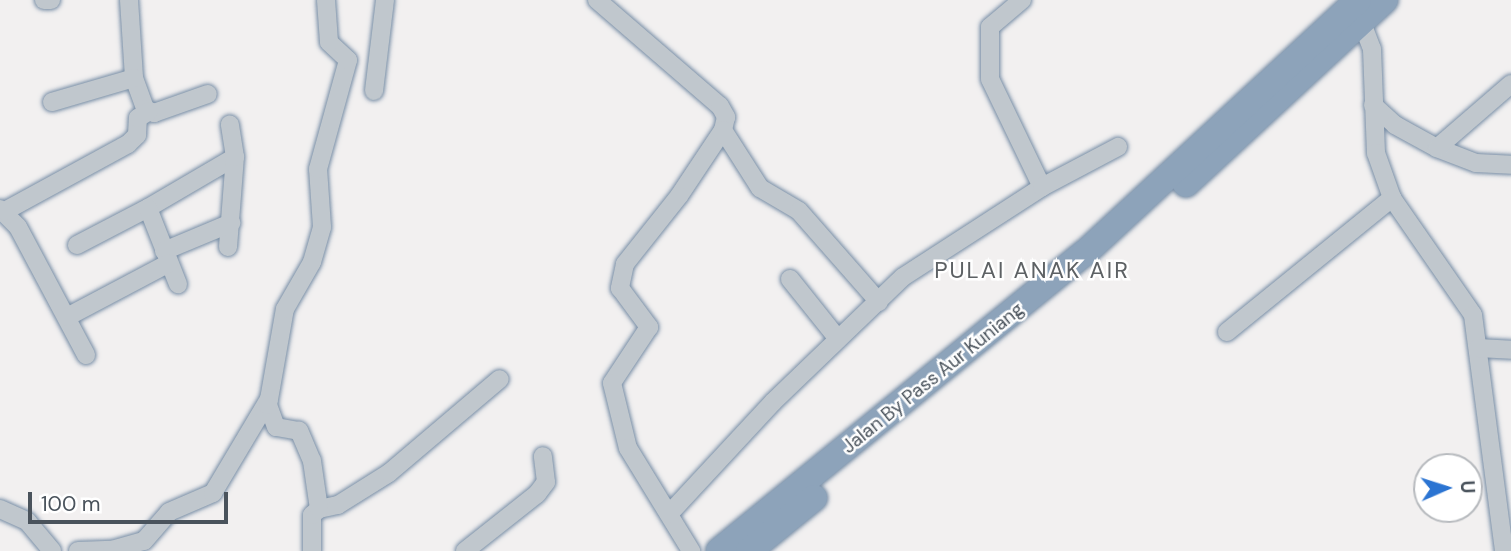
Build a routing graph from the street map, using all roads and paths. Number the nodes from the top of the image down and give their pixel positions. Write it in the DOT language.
graph roads {
  1 [pos="44,0"];
  2 [pos="51,0"];
  3 [pos="129,0"];
  4 [pos="326,0"];
  5 [pos="385,0"];
  6 [pos="597,0"];
  7 [pos="1022,0"];
  8 [pos="1385,0"];
  9 [pos="1360,12"];
  10 [pos="134,78"];
  11 [pos="1511,84"];
  12 [pos="373,91"];
  13 [pos="208,94"];
  14 [pos="52,102"];
  15 [pos="1373,105"];
  16 [pos="148,112"];
  17 [pos="230,124"];
  18 [pos="723,130"];
  19 [pos="1118,147"];
  20 [pos="1437,148"];
  21 [pos="235,157"];
  22 [pos="1511,165"];
  23 [pos="1042,187"];
  24 [pos="1392,198"];
  25 [pos="148,208"];
  26 [pos="2,210"];
  27 [pos="231,223"];
  28 [pos="77,245"];
  29 [pos="228,247"];
  30 [pos="167,257"];
  31 [pos="790,279"];
  32 [pos="178,284"];
  33 [pos="879,302"];
  34 [pos="67,317"];
  35 [pos="1227,332"];
  36 [pos="838,339"];
  37 [pos="1478,348"];
  38 [pos="1511,350"];
  39 [pos="86,355"];
  40 [pos="499,379"];
  41 [pos="269,398"];
  42 [pos="542,456"];
  43 [pos="808,492"];
  44 [pos="0,509"];
  45 [pos="319,509"];
  46 [pos="669,514"];
  47 [pos="52,551"];
  48 [pos="78,551"];
  49 [pos="312,551"];
  50 [pos="465,551"];
  51 [pos="691,551"];
  52 [pos="719,551"];
  53 [pos="749,551"];
  54 [pos="1504,551"];
  1 -- 2 [label="street"];
  3 -- 10 [label="street"];
  4 -- 41 [label="street"];
  5 -- 12 [label="street"];
  6 -- 18 [label="street"];
  7 -- 23 [label="street"];
  8 -- 9 [label="highway, Jalan By Pass Aur Kuniang"];
  9 -- 15 [label="street"];
  9 -- 43 [label="highway, Jalan By Pass Aur Kuniang"];
  10 -- 14 [label="street"];
  10 -- 16 [label="street"];
  11 -- 20 [label="street"];
  13 -- 16 [label="street"];
  15 -- 20 [label="street"];
  15 -- 24 [label="street"];
  16 -- 26 [label="street"];
  17 -- 21 [label="street"];
  18 -- 33 [label="street"];
  18 -- 46 [label="street"];
  19 -- 23 [label="street"];
  20 -- 22 [label="street"];
  21 -- 25 [label="street"];
  21 -- 27 [label="street"];
  23 -- 33 [label="street"];
  24 -- 35 [label="street"];
  24 -- 37 [label="street"];
  25 -- 28 [label="street"];
  25 -- 30 [label="street"];
  26 -- 34 [label="street"];
  27 -- 29 [label="street"];
  27 -- 30 [label="street"];
  30 -- 32 [label="street"];
  30 -- 34 [label="street"];
  31 -- 36 [label="street"];
  33 -- 36 [label="street"];
  34 -- 39 [label="street"];
  36 -- 46 [label="street"];
  37 -- 38 [label="street"];
  37 -- 54 [label="street"];
  40 -- 45 [label="street"];
  41 -- 45 [label="street"];
  41 -- 48 [label="street"];
  42 -- 50 [label="street"];
  43 -- 52 [label="highway, Jalan By Pass Aur Kuniang"];
  43 -- 53 [label="highway, Jalan By Pass Aur Kuniang"];
  44 -- 47 [label="street"];
  45 -- 49 [label="street"];
  46 -- 51 [label="street"];
}
